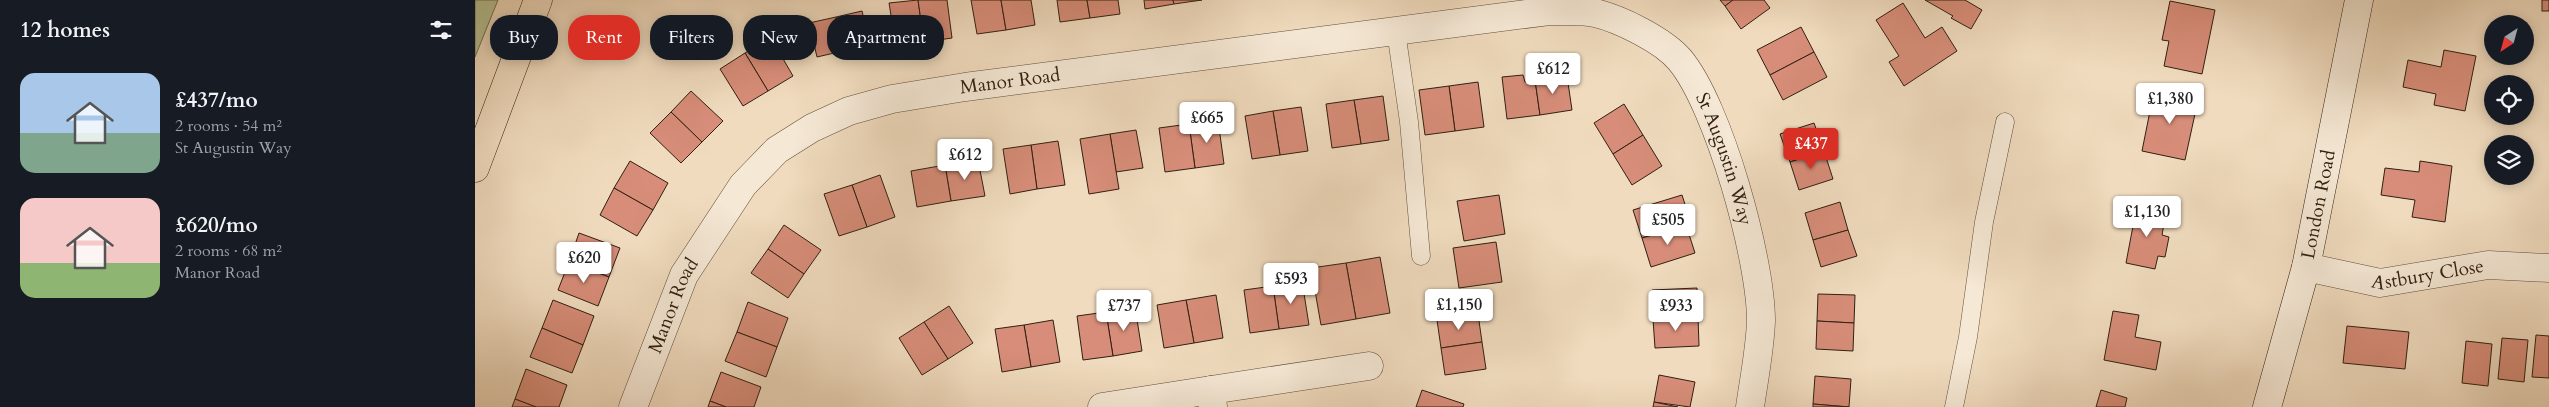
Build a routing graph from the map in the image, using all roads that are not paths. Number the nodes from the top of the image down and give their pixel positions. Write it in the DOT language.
graph roads {
  1 [pos="538,0"];
  2 [pos="2359,0"];
  3 [pos="1549,6"];
  4 [pos="1396,31"];
  5 [pos="2005,122"];
  6 [pos="475,168"];
  7 [pos="1421,256"];
  8 [pos="2306,267"];
  9 [pos="2549,268"];
  10 [pos="1369,366"];
  11 [pos="1212,399"];
  12 [pos="633,407"];
  13 [pos="1102,407"];
  14 [pos="1750,407"];
  15 [pos="1954,407"];
  16 [pos="2267,407"];
  1 -- 6 [label="main road"];
  2 -- 8 [label="street, London Road"];
  3 -- 4 [label="street, Manor Road"];
  3 -- 14 [label="street, St Augustin Way"];
  4 -- 7 [label="lane"];
  4 -- 12 [label="street, Manor Road"];
  5 -- 15 [label="lane"];
  8 -- 9 [label="street, Astbury Close"];
  8 -- 16 [label="street, London Road"];
  10 -- 11 [label="street"];
  11 -- 13 [label="street"];
}
